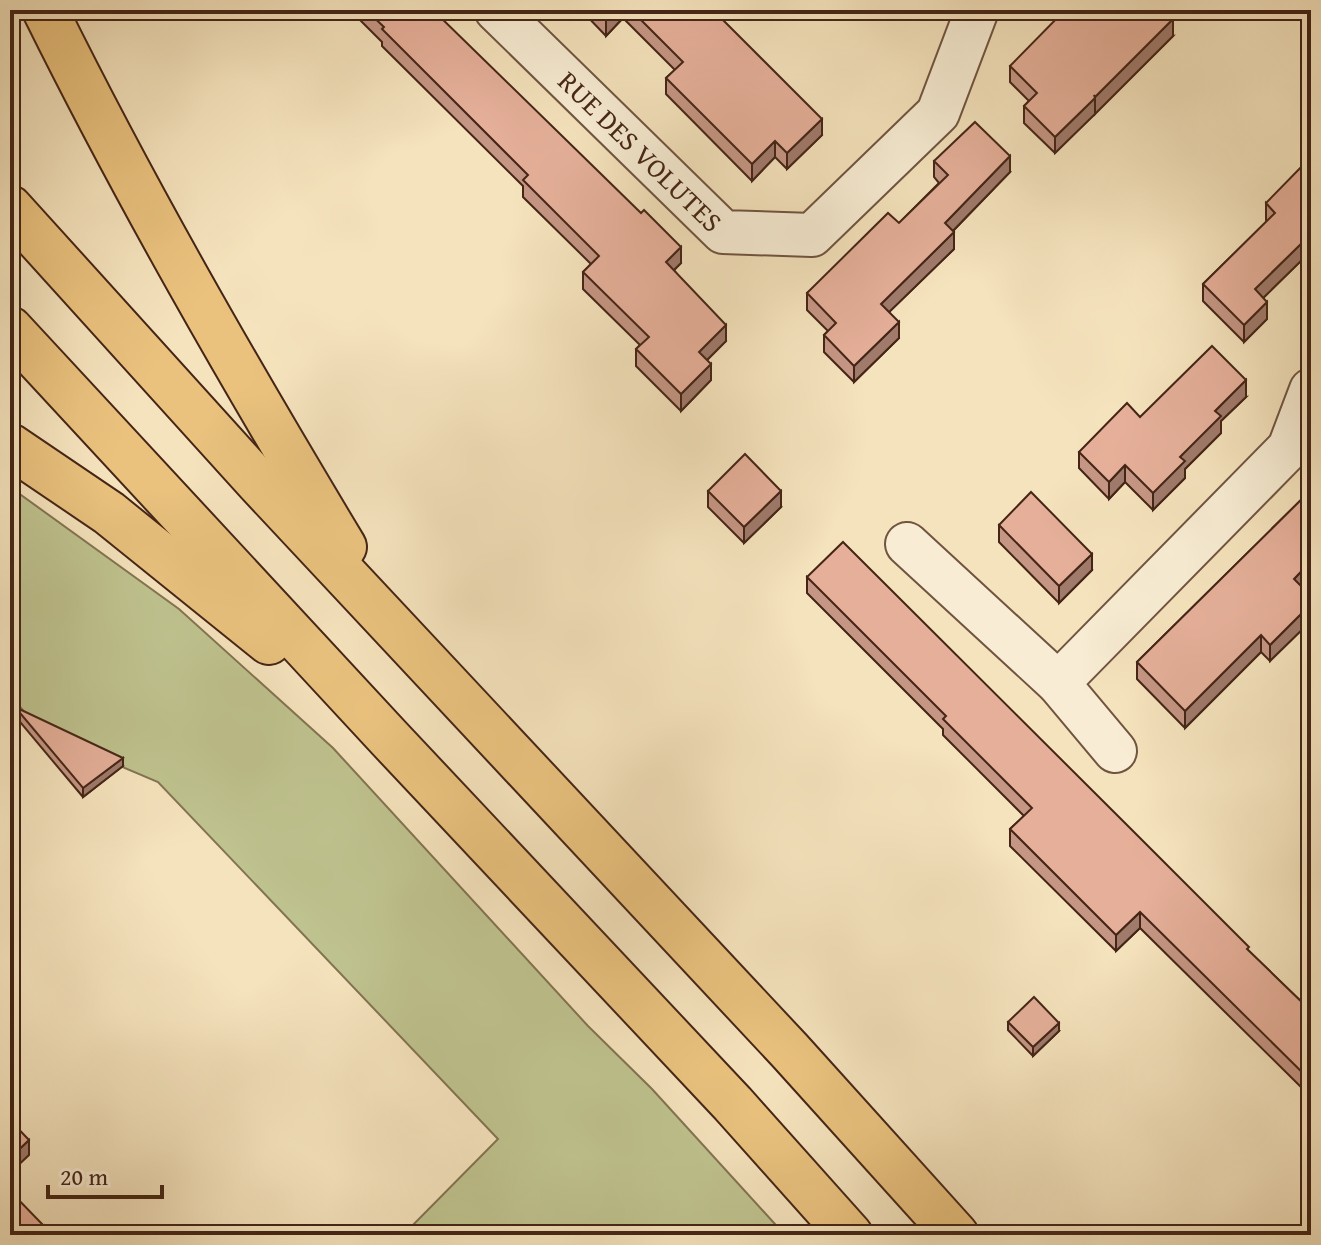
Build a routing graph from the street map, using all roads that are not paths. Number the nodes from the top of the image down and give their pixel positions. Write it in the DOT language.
graph roads {
  1 [pos="45,10"];
  2 [pos="496,10"];
  3 [pos="977,10"];
  4 [pos="10,208"];
  5 [pos="10,329"];
  6 [pos="1311,390"];
  7 [pos="10,446"];
  8 [pos="907,544"];
  9 [pos="388,621"];
  10 [pos="1058,683"];
  11 [pos="389,738"];
  12 [pos="1115,751"];
  13 [pos="850,1235"];
  14 [pos="956,1235"];
  1 -- 9 [label="highway"];
  2 -- 3 [label="street, RUE DES VOLUTES"];
  4 -- 9 [label="highway"];
  5 -- 11 [label="highway"];
  6 -- 10 [label="street"];
  7 -- 11 [label="highway"];
  8 -- 10 [label="street"];
  9 -- 14 [label="highway"];
  10 -- 12 [label="street"];
  11 -- 13 [label="highway"];
}
